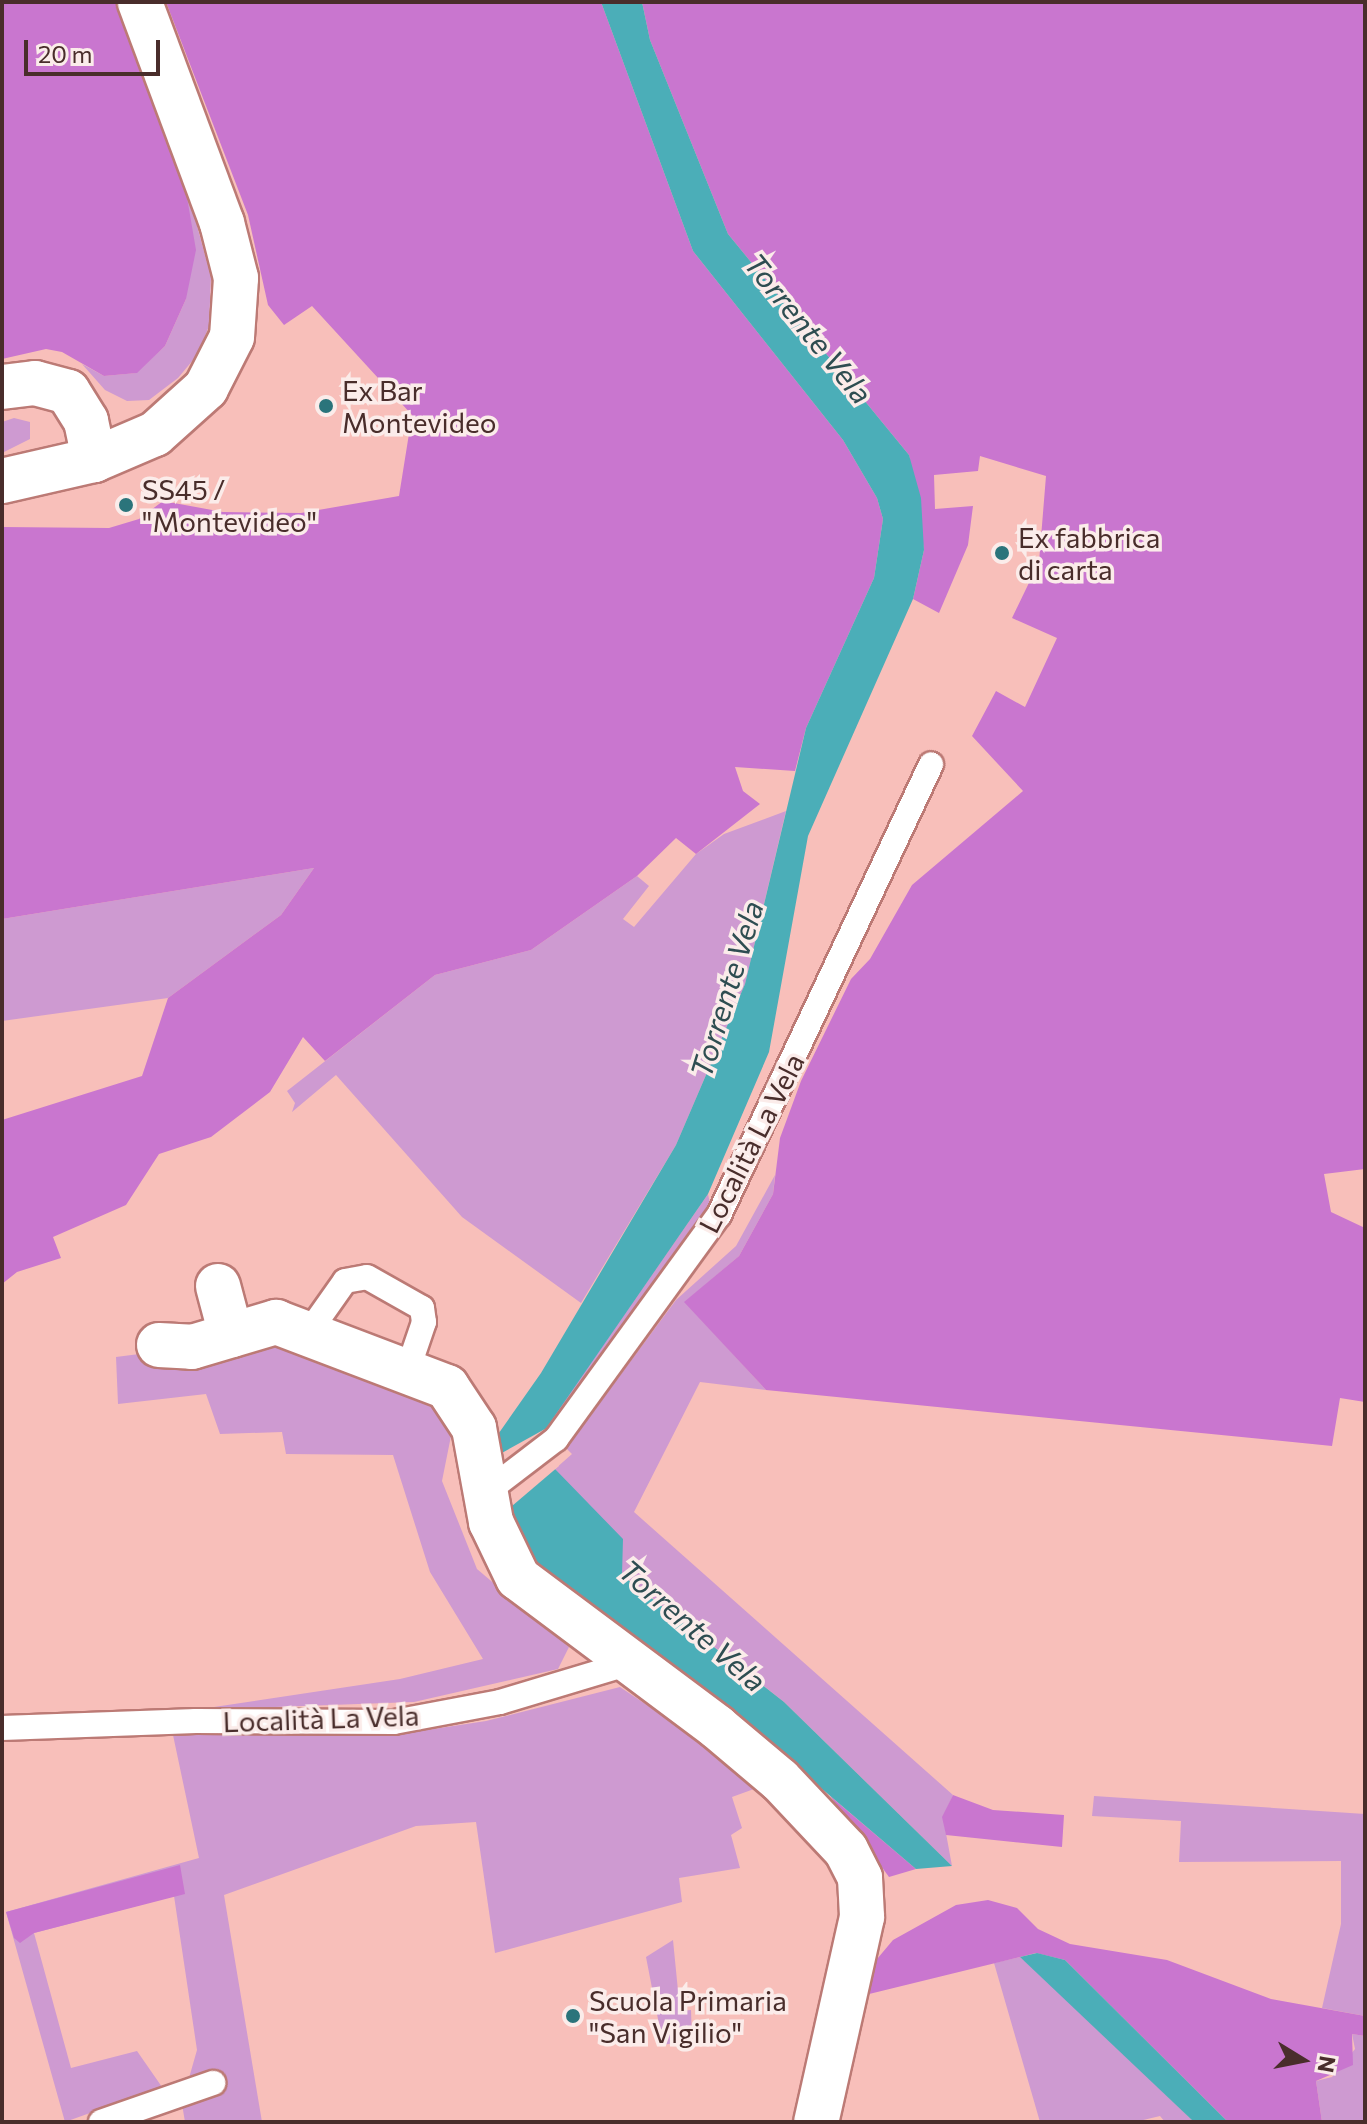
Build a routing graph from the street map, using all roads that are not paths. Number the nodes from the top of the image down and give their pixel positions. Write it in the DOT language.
graph roads {
  1 [pos="140,2"];
  2 [pos="2,387"];
  3 [pos="94,460"];
  4 [pos="2,481"];
  5 [pos="931,764"];
  6 [pos="218,1286"];
  7 [pos="309,1332"];
  8 [pos="231,1335"];
  9 [pos="159,1345"];
  10 [pos="407,1372"];
  11 [pos="495,1486"];
  12 [pos="633,1662"];
  13 [pos="2,1728"];
  14 [pos="213,2083"];
  15 [pos="101,2122"];
  16 [pos="816,2122"];
  1 -- 3 [label="street"];
  2 -- 3 [label="street"];
  3 -- 4 [label="street"];
  5 -- 11 [label="lane, Località La Vela"];
  6 -- 8 [label="street"];
  7 -- 8 [label="street"];
  7 -- 10 [label="street"];
  7 -- 10 [label="lane"];
  8 -- 9 [label="street"];
  10 -- 11 [label="street"];
  11 -- 12 [label="street"];
  12 -- 13 [label="lane, Località La Vela"];
  12 -- 16 [label="street"];
  14 -- 15 [label="lane"];
}
